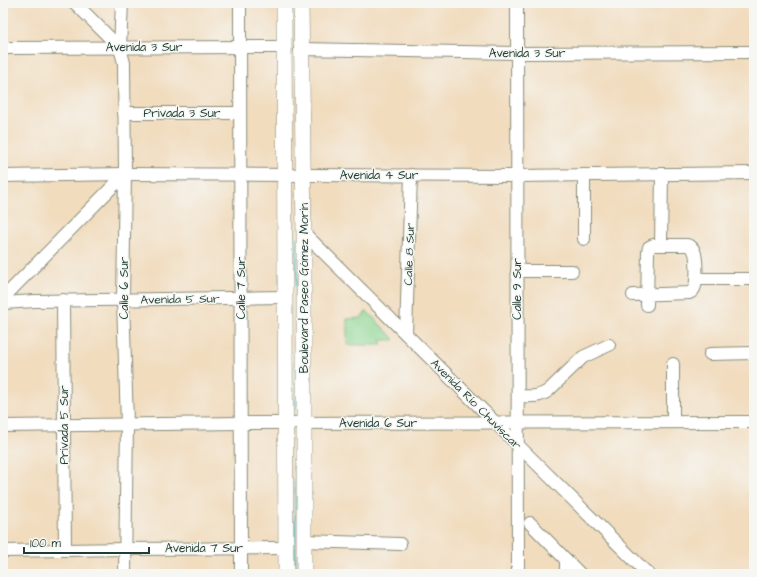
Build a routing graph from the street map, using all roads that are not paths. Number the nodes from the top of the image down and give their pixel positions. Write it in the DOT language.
graph roads {
  1 [pos="75,3"];
  2 [pos="122,3"];
  3 [pos="240,3"];
  4 [pos="284,3"];
  5 [pos="301,3"];
  6 [pos="517,3"];
  7 [pos="240,47"];
  8 [pos="284,47"];
  9 [pos="3,48"];
  10 [pos="120,48"];
  11 [pos="300,49"];
  12 [pos="754,52"];
  13 [pos="517,53"];
  14 [pos="124,113"];
  15 [pos="240,113"];
  16 [pos="754,173"];
  17 [pos="125,174"];
  18 [pos="662,174"];
  19 [pos="240,175"];
  20 [pos="285,175"];
  21 [pos="303,175"];
  22 [pos="411,175"];
  23 [pos="584,175"];
  24 [pos="3,176"];
  25 [pos="517,176"];
  26 [pos="285,204"];
  27 [pos="304,233"];
  28 [pos="584,239"];
  29 [pos="661,245"];
  30 [pos="517,271"];
  31 [pos="572,271"];
  32 [pos="696,279"];
  33 [pos="754,279"];
  34 [pos="634,295"];
  35 [pos="285,297"];
  36 [pos="3,298"];
  37 [pos="241,298"];
  38 [pos="63,300"];
  39 [pos="123,300"];
  40 [pos="647,300"];
  41 [pos="3,303"];
  42 [pos="406,334"];
  43 [pos="608,345"];
  44 [pos="754,353"];
  45 [pos="710,354"];
  46 [pos="673,364"];
  47 [pos="518,396"];
  48 [pos="495,422"];
  49 [pos="518,422"];
  50 [pos="673,422"];
  51 [pos="754,422"];
  52 [pos="241,423"];
  53 [pos="285,423"];
  54 [pos="305,423"];
  55 [pos="127,424"];
  56 [pos="3,426"];
  57 [pos="64,426"];
  58 [pos="518,445"];
  59 [pos="530,523"];
  60 [pos="304,541"];
  61 [pos="400,544"];
  62 [pos="241,548"];
  63 [pos="286,548"];
  64 [pos="125,549"];
  65 [pos="65,550"];
  66 [pos="3,551"];
  67 [pos="566,560"];
  68 [pos="126,574"];
  69 [pos="242,574"];
  70 [pos="286,574"];
  71 [pos="304,574"];
  72 [pos="518,574"];
  73 [pos="566,574"];
  74 [pos="580,574"];
  75 [pos="648,574"];
  1 -- 10 [label="street"];
  2 -- 10 [label="street, Calle 6 Sur"];
  3 -- 7 [label="street, Calle 7 Sur"];
  4 -- 8 [label="main road, Boulevard Paseo Gómez Morín"];
  5 -- 11 [label="main road, Boulevard Paseo Gómez Morín"];
  6 -- 13 [label="street, Calle 9 Sur"];
  7 -- 8 [label="street, Avenida 3 Sur"];
  7 -- 10 [label="street, Avenida 3 Sur"];
  7 -- 15 [label="street, Calle 7 Sur"];
  8 -- 20 [label="main road, Boulevard Paseo Gómez Morín"];
  9 -- 10 [label="street, Avenida 3 Sur"];
  10 -- 14 [label="street, Calle 6 Sur"];
  11 -- 13 [label="street, Avenida 3 Sur"];
  11 -- 21 [label="main road, Boulevard Paseo Gómez Morín"];
  12 -- 13 [label="street, Avenida 3 Sur"];
  13 -- 25 [label="street, Calle 9 Sur"];
  14 -- 15 [label="street, Privada 3 Sur"];
  14 -- 17 [label="street, Calle 6 Sur"];
  15 -- 19 [label="street, Calle 7 Sur"];
  16 -- 18 [label="street, Avenida 4 Sur"];
  17 -- 19 [label="street, Avenida 4 Sur"];
  17 -- 24 [label="street, Avenida 4 Sur"];
  17 -- 36 [label="street"];
  17 -- 39 [label="street, Calle 6 Sur"];
  18 -- 23 [label="street, Avenida 4 Sur"];
  18 -- 29 [label="street"];
  19 -- 20 [label="street, Avenida 4 Sur"];
  19 -- 37 [label="street, Calle 7 Sur"];
  20 -- 21 [label="street, Avenida 4 Sur"];
  20 -- 26 [label="main road, Boulevard Paseo Gómez Morín"];
  21 -- 22 [label="street, Avenida 4 Sur"];
  21 -- 27 [label="main road, Boulevard Paseo Gómez Morín"];
  22 -- 25 [label="street, Avenida 4 Sur"];
  22 -- 42 [label="street, Calle 8 Sur"];
  23 -- 25 [label="street, Avenida 4 Sur"];
  23 -- 28 [label="street"];
  25 -- 30 [label="street, Calle 9 Sur"];
  26 -- 27 [label="main road"];
  26 -- 35 [label="main road, Boulevard Paseo Gómez Morín"];
  27 -- 42 [label="street, Avenida Río Chuviscar"];
  27 -- 54 [label="main road, Boulevard Paseo Gómez Morín"];
  29 -- 32 [label="street"];
  29 -- 40 [label="street"];
  30 -- 31 [label="street"];
  30 -- 47 [label="street, Calle 9 Sur"];
  32 -- 33 [label="street"];
  32 -- 40 [label="street"];
  34 -- 40 [label="street"];
  35 -- 37 [label="street, Avenida 5 Sur"];
  35 -- 53 [label="main road, Boulevard Paseo Gómez Morín"];
  37 -- 39 [label="street, Avenida 5 Sur"];
  37 -- 52 [label="street, Calle 7 Sur"];
  38 -- 39 [label="street, Avenida 5 Sur"];
  38 -- 41 [label="street, Avenida 5 Sur"];
  38 -- 57 [label="street, Privada 5 Sur"];
  39 -- 55 [label="street, Calle 6 Sur"];
  42 -- 48 [label="street, Avenida Río Chuviscar"];
  43 -- 47 [label="street"];
  44 -- 45 [label="street"];
  46 -- 50 [label="street"];
  47 -- 49 [label="street, Calle 9 Sur"];
  48 -- 49 [label="street, Avenida 6 Sur"];
  48 -- 54 [label="street, Avenida 6 Sur"];
  48 -- 58 [label="street, Avenida Río Chuviscar"];
  49 -- 50 [label="street, Avenida 6 Sur"];
  49 -- 58 [label="street, Calle 9 Sur"];
  50 -- 51 [label="street, Avenida 6 Sur"];
  52 -- 53 [label="street, Avenida 6 Sur"];
  52 -- 55 [label="street, Avenida 6 Sur"];
  52 -- 62 [label="street, Calle 7 Sur"];
  53 -- 54 [label="street, Avenida 6 Sur"];
  53 -- 63 [label="main road, Boulevard Paseo Gómez Morín"];
  54 -- 60 [label="main road, Boulevard Paseo Gómez Morín"];
  55 -- 57 [label="street, Avenida 6 Sur"];
  55 -- 64 [label="street, Calle 6 Sur"];
  56 -- 57 [label="street, Avenida 6 Sur"];
  57 -- 65 [label="street, Privada 5 Sur"];
  58 -- 72 [label="street, Calle 9 Sur"];
  58 -- 75 [label="street, Avenida Río Chuviscar"];
  59 -- 67 [label="street"];
  60 -- 61 [label="street"];
  60 -- 71 [label="main road, Boulevard Paseo Gómez Morín"];
  62 -- 63 [label="street, Avenida 7 Sur"];
  62 -- 64 [label="street, Avenida 7 Sur"];
  62 -- 69 [label="street, Calle 7 Sur"];
  63 -- 70 [label="main road, Boulevard Paseo Gómez Morín"];
  64 -- 65 [label="street, Avenida 7 Sur"];
  64 -- 68 [label="street, Calle 6 Sur"];
  65 -- 66 [label="street, Avenida 7 Sur"];
  67 -- 73 [label="street"];
  67 -- 74 [label="street"];
}
